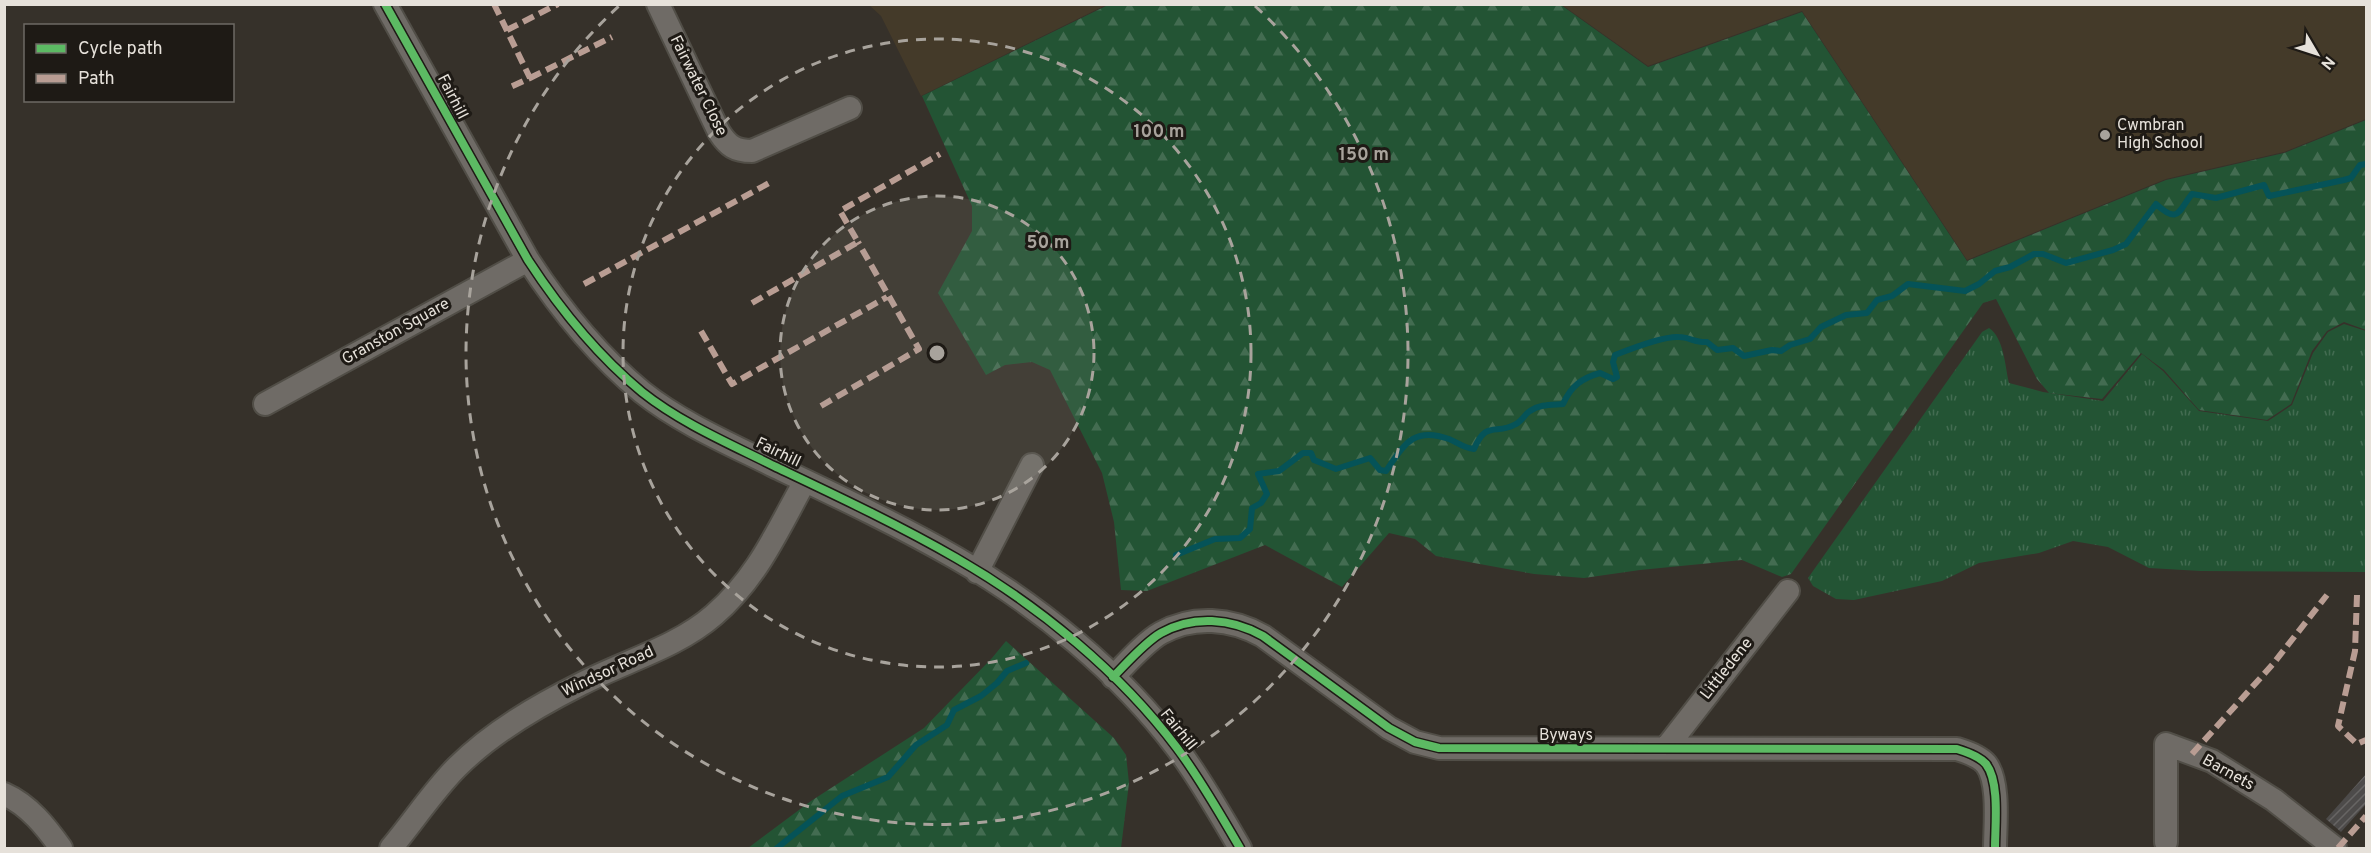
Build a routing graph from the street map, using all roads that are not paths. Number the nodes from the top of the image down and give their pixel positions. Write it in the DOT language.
graph roads {
  1 [pos="385,4"];
  2 [pos="658,4"];
  3 [pos="850,108"];
  4 [pos="528,260"];
  5 [pos="264,404"];
  6 [pos="1032,465"];
  7 [pos="805,481"];
  8 [pos="978,572"];
  9 [pos="1788,591"];
  10 [pos="1113,677"];
  11 [pos="1666,748"];
  12 [pos="4,794"];
  13 [pos="2306,824"];
  14 [pos="2166,842"];
  15 [pos="61,849"];
  16 [pos="391,849"];
  17 [pos="1240,849"];
  18 [pos="1995,849"];
  19 [pos="2304,849"];
  20 [pos="2335,849"];
  1 -- 4 [label="street, Fairhill"];
  2 -- 3 [label="street, Fairwater Close"];
  4 -- 5 [label="street, Granston Square"];
  4 -- 7 [label="street, Fairhill"];
  6 -- 8 [label="street"];
  7 -- 8 [label="street, Fairhill"];
  7 -- 16 [label="street, Windsor Road"];
  8 -- 10 [label="street, Fairhill"];
  9 -- 11 [label="street, Littledene"];
  10 -- 11 [label="street, Byways"];
  10 -- 17 [label="street, Fairhill"];
  11 -- 18 [label="street, Byways"];
  12 -- 15 [label="street"];
  13 -- 14 [label="street, Barnets"];
  13 -- 19 [label="street"];
  13 -- 20 [label="street, Barnets"];
}
